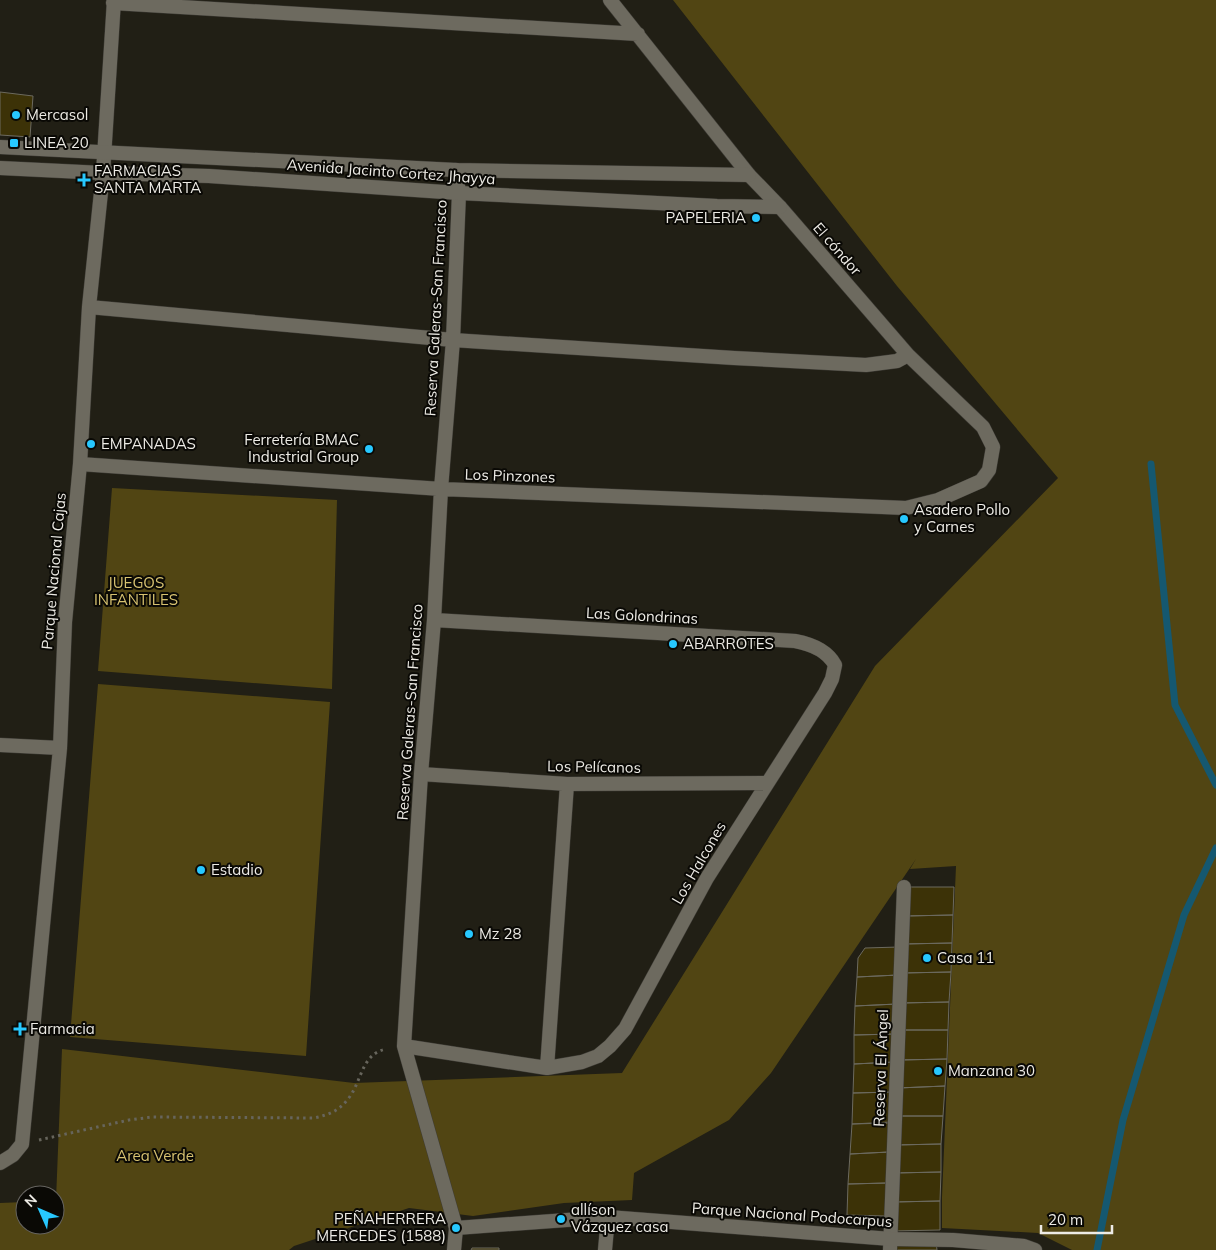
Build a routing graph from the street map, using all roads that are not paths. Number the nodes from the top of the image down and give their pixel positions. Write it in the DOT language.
graph roads {
  1 [pos="610,0"];
  2 [pos="113,2"];
  3 [pos="638,34"];
  4 [pos="0,147"];
  5 [pos="103,153"];
  6 [pos="0,168"];
  7 [pos="456,170"];
  8 [pos="103,174"];
  9 [pos="749,175"];
  10 [pos="459,193"];
  11 [pos="780,207"];
  12 [pos="88,307"];
  13 [pos="453,340"];
  14 [pos="908,355"];
  15 [pos="80,464"];
  16 [pos="441,489"];
  17 [pos="938,500"];
  18 [pos="434,620"];
  19 [pos="834,670"];
  20 [pos="0,744"];
  21 [pos="60,748"];
  22 [pos="421,774"];
  23 [pos="766,783"];
  24 [pos="568,784"];
  25 [pos="904,887"];
  26 [pos="404,1046"];
  27 [pos="547,1068"];
  28 [pos="0,1163"];
  29 [pos="608,1217"];
  30 [pos="456,1228"];
  31 [pos="890,1245"];
  32 [pos="454,1250"];
  33 [pos="605,1250"];
  34 [pos="1035,1250"];
  1 -- 3 [label="street, El cóndor"];
  2 -- 3 [label="street"];
  2 -- 5 [label="street, Parque Nacional Cajas"];
  3 -- 9 [label="street, El cóndor"];
  4 -- 5 [label="street, Avenida Jacinto Cortez Jhayya"];
  5 -- 7 [label="street, Avenida Jacinto Cortez Jhayya"];
  5 -- 8 [label="street, Parque Nacional Cajas"];
  6 -- 8 [label="street, Avenida Jacinto Cortez Jhayya"];
  7 -- 9 [label="street, Avenida Jacinto Cortez Jhayya"];
  7 -- 10 [label="street, Reserva Galeras-San Francisco"];
  8 -- 10 [label="street, Avenida Jacinto Cortez Jhayya"];
  8 -- 12 [label="street, Parque Nacional Cajas"];
  9 -- 11 [label="street, El cóndor"];
  10 -- 11 [label="street, Avenida Jacinto Cortez Jhayya"];
  10 -- 13 [label="street, Reserva Galeras-San Francisco"];
  11 -- 14 [label="street, El cóndor"];
  12 -- 13 [label="street"];
  12 -- 15 [label="street, Parque Nacional Cajas"];
  13 -- 14 [label="street"];
  13 -- 16 [label="street, Reserva Galeras-San Francisco"];
  14 -- 17 [label="street, El cóndor"];
  15 -- 16 [label="street, Los Pinzones"];
  15 -- 21 [label="street, Parque Nacional Cajas"];
  16 -- 17 [label="street, Los Pinzones"];
  16 -- 18 [label="street, Reserva Galeras-San Francisco"];
  18 -- 19 [label="street, Las Golondrinas"];
  18 -- 22 [label="street, Reserva Galeras-San Francisco"];
  19 -- 23 [label="street, Los Halcones"];
  20 -- 21 [label="street"];
  21 -- 28 [label="street, Parque Nacional Cajas"];
  22 -- 24 [label="street, Los Pelícanos"];
  22 -- 26 [label="street, Reserva Galeras-San Francisco"];
  23 -- 24 [label="street, Los Pelícanos"];
  23 -- 27 [label="street, Los Halcones"];
  24 -- 27 [label="street"];
  25 -- 31 [label="street, Reserva El Ángel"];
  26 -- 27 [label="street, Los Halcones"];
  26 -- 30 [label="street, Reserva Galeras-San Francisco"];
  29 -- 30 [label="street, Parque Nacional Podocarpus"];
  29 -- 31 [label="street, Parque Nacional Podocarpus"];
  29 -- 33 [label="street"];
  30 -- 32 [label="street, Reserva Galeras-San Francisco"];
  31 -- 34 [label="street, Parque Nacional Podocarpus"];
}
